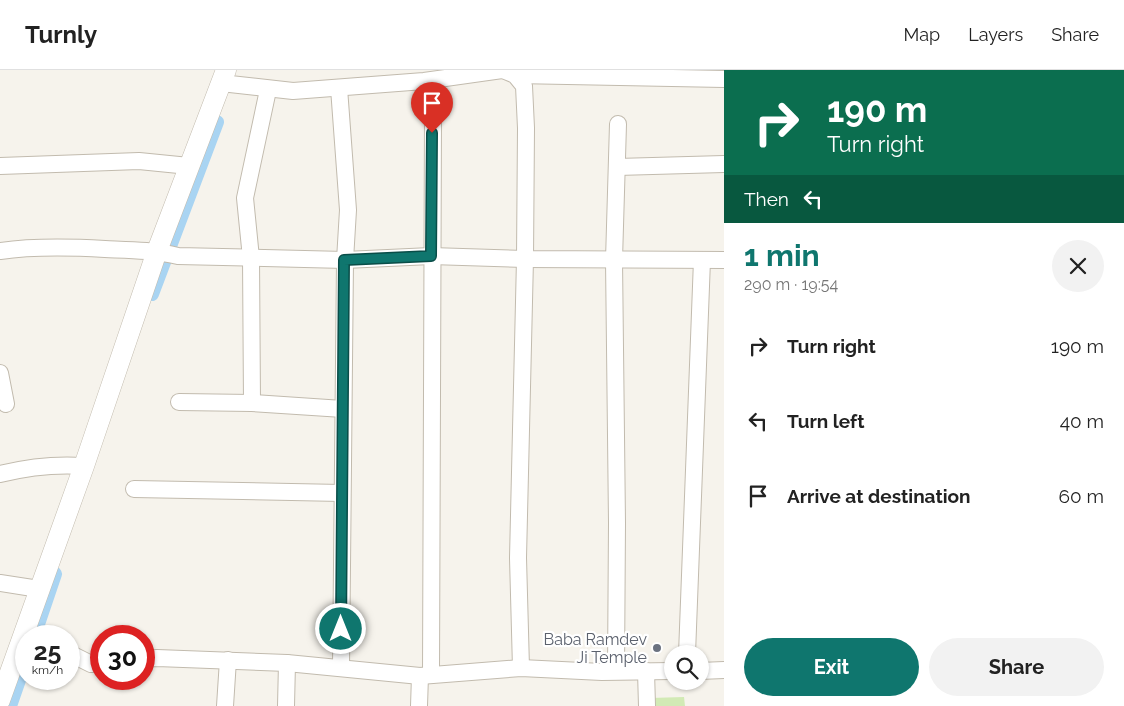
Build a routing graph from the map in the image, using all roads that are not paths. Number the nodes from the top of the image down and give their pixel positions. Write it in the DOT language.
graph roads {
  1 [pos="507,72"];
  2 [pos="223,79"];
  3 [pos="724,79"];
  4 [pos="339,88"];
  5 [pos="264,89"];
  6 [pos="433,115"];
  7 [pos="618,124"];
  8 [pos="724,164"];
  9 [pos="0,166"];
  10 [pos="189,166"];
  11 [pos="617,167"];
  12 [pos="0,251"];
  13 [pos="157,251"];
  14 [pos="431,256"];
  15 [pos="251,258"];
  16 [pos="526,259"];
  17 [pos="344,260"];
  18 [pos="614,260"];
  19 [pos="702,260"];
  20 [pos="724,260"];
  21 [pos="0,373"];
  22 [pos="179,402"];
  23 [pos="252,403"];
  24 [pos="6,404"];
  25 [pos="343,409"];
  26 [pos="84,466"];
  27 [pos="0,474"];
  28 [pos="134,489"];
  29 [pos="342,493"];
  30 [pos="0,583"];
  31 [pos="39,589"];
  32 [pos="688,645"];
  33 [pos="155,658"];
  34 [pos="228,660"];
  35 [pos="287,663"];
  36 [pos="341,668"];
  37 [pos="521,668"];
  38 [pos="724,670"];
  39 [pos="646,671"];
  40 [pos="664,671"];
  41 [pos="709,671"];
  42 [pos="616,672"];
  43 [pos="425,675"];
  44 [pos="0,700"];
  45 [pos="225,706"];
  46 [pos="286,706"];
  47 [pos="420,706"];
  48 [pos="647,706"];
  1 -- 3 [label="street"];
  1 -- 4 [label="street"];
  1 -- 16 [label="street"];
  2 -- 5 [label="street"];
  2 -- 10 [label="street"];
  4 -- 5 [label="street"];
  4 -- 17 [label="street"];
  5 -- 15 [label="street"];
  6 -- 14 [label="street"];
  7 -- 11 [label="street"];
  8 -- 11 [label="street"];
  9 -- 10 [label="street"];
  10 -- 13 [label="street"];
  11 -- 18 [label="street"];
  12 -- 13 [label="street"];
  13 -- 15 [label="street"];
  13 -- 26 [label="street"];
  14 -- 16 [label="street"];
  14 -- 17 [label="street"];
  14 -- 43 [label="street"];
  15 -- 17 [label="street"];
  15 -- 23 [label="street"];
  16 -- 18 [label="street"];
  16 -- 37 [label="street"];
  17 -- 25 [label="street"];
  18 -- 19 [label="street"];
  18 -- 42 [label="street"];
  19 -- 20 [label="street"];
  19 -- 32 [label="street"];
  21 -- 24 [label="street"];
  22 -- 23 [label="street"];
  23 -- 25 [label="street"];
  25 -- 29 [label="street"];
  26 -- 27 [label="street"];
  26 -- 31 [label="street"];
  28 -- 29 [label="street"];
  29 -- 36 [label="street"];
  30 -- 31 [label="street"];
  31 -- 44 [label="street"];
  33 -- 34 [label="street"];
  34 -- 35 [label="street"];
  34 -- 45 [label="street"];
  35 -- 36 [label="street"];
  35 -- 46 [label="street"];
  36 -- 43 [label="street"];
  37 -- 42 [label="street"];
  37 -- 43 [label="street"];
  38 -- 41 [label="street"];
  39 -- 40 [label="street"];
  39 -- 42 [label="street"];
  39 -- 48 [label="street"];
  43 -- 47 [label="street"];
}
